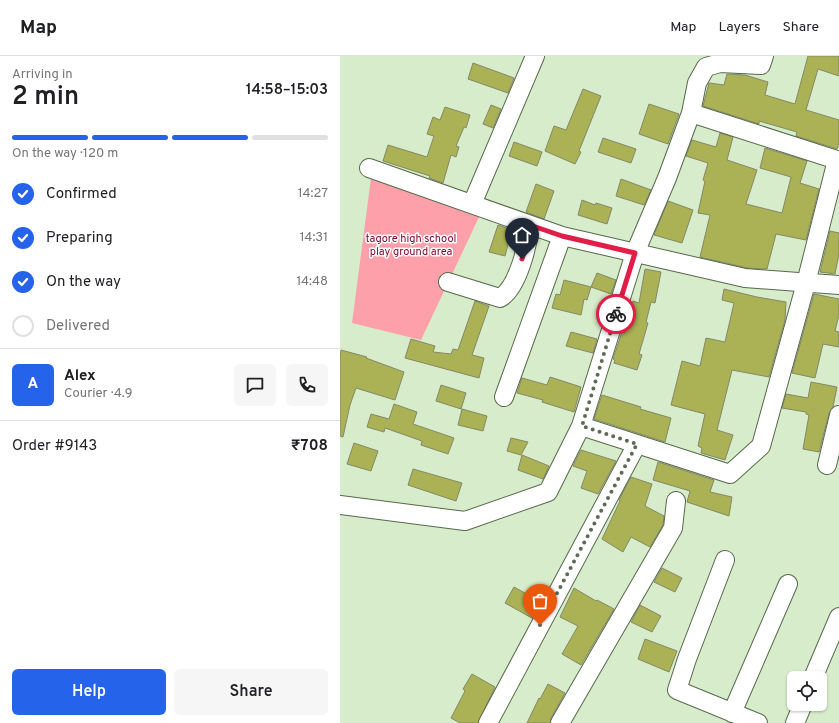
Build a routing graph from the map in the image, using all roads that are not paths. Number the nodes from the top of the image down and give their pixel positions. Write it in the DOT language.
graph roads {
  1 [pos="535,56"];
  2 [pos="764,56"];
  3 [pos="691,113"];
  4 [pos="369,168"];
  5 [pos="472,204"];
  6 [pos="530,225"];
  7 [pos="562,236"];
  8 [pos="635,253"];
  9 [pos="448,282"];
  10 [pos="806,283"];
  11 [pos="839,285"];
  12 [pos="504,397"];
  13 [pos="839,415"];
  14 [pos="582,426"];
  15 [pos="637,444"];
  16 [pos="827,466"];
  17 [pos="676,501"];
  18 [pos="340,505"];
  19 [pos="725,560"];
  20 [pos="788,584"];
  21 [pos="839,617"];
  22 [pos="816,671"];
  23 [pos="800,711"];
  24 [pos="732,713"];
  25 [pos="488,723"];
  26 [pos="560,723"];
  27 [pos="758,723"];
  28 [pos="795,723"];
  1 -- 5 [label="street"];
  2 -- 3 [label="street"];
  3 -- 8 [label="street"];
  3 -- 10 [label="street"];
  4 -- 5 [label="street"];
  5 -- 6 [label="street"];
  6 -- 7 [label="street"];
  6 -- 9 [label="street"];
  7 -- 8 [label="street"];
  7 -- 12 [label="street"];
  8 -- 10 [label="street"];
  8 -- 14 [label="street"];
  10 -- 11 [label="street"];
  10 -- 15 [label="street"];
  13 -- 16 [label="street"];
  14 -- 15 [label="street"];
  14 -- 18 [label="street"];
  15 -- 25 [label="street"];
  17 -- 26 [label="street"];
  19 -- 24 [label="street"];
  20 -- 24 [label="street"];
  21 -- 22 [label="street"];
  23 -- 28 [label="street"];
  24 -- 27 [label="street"];
}
